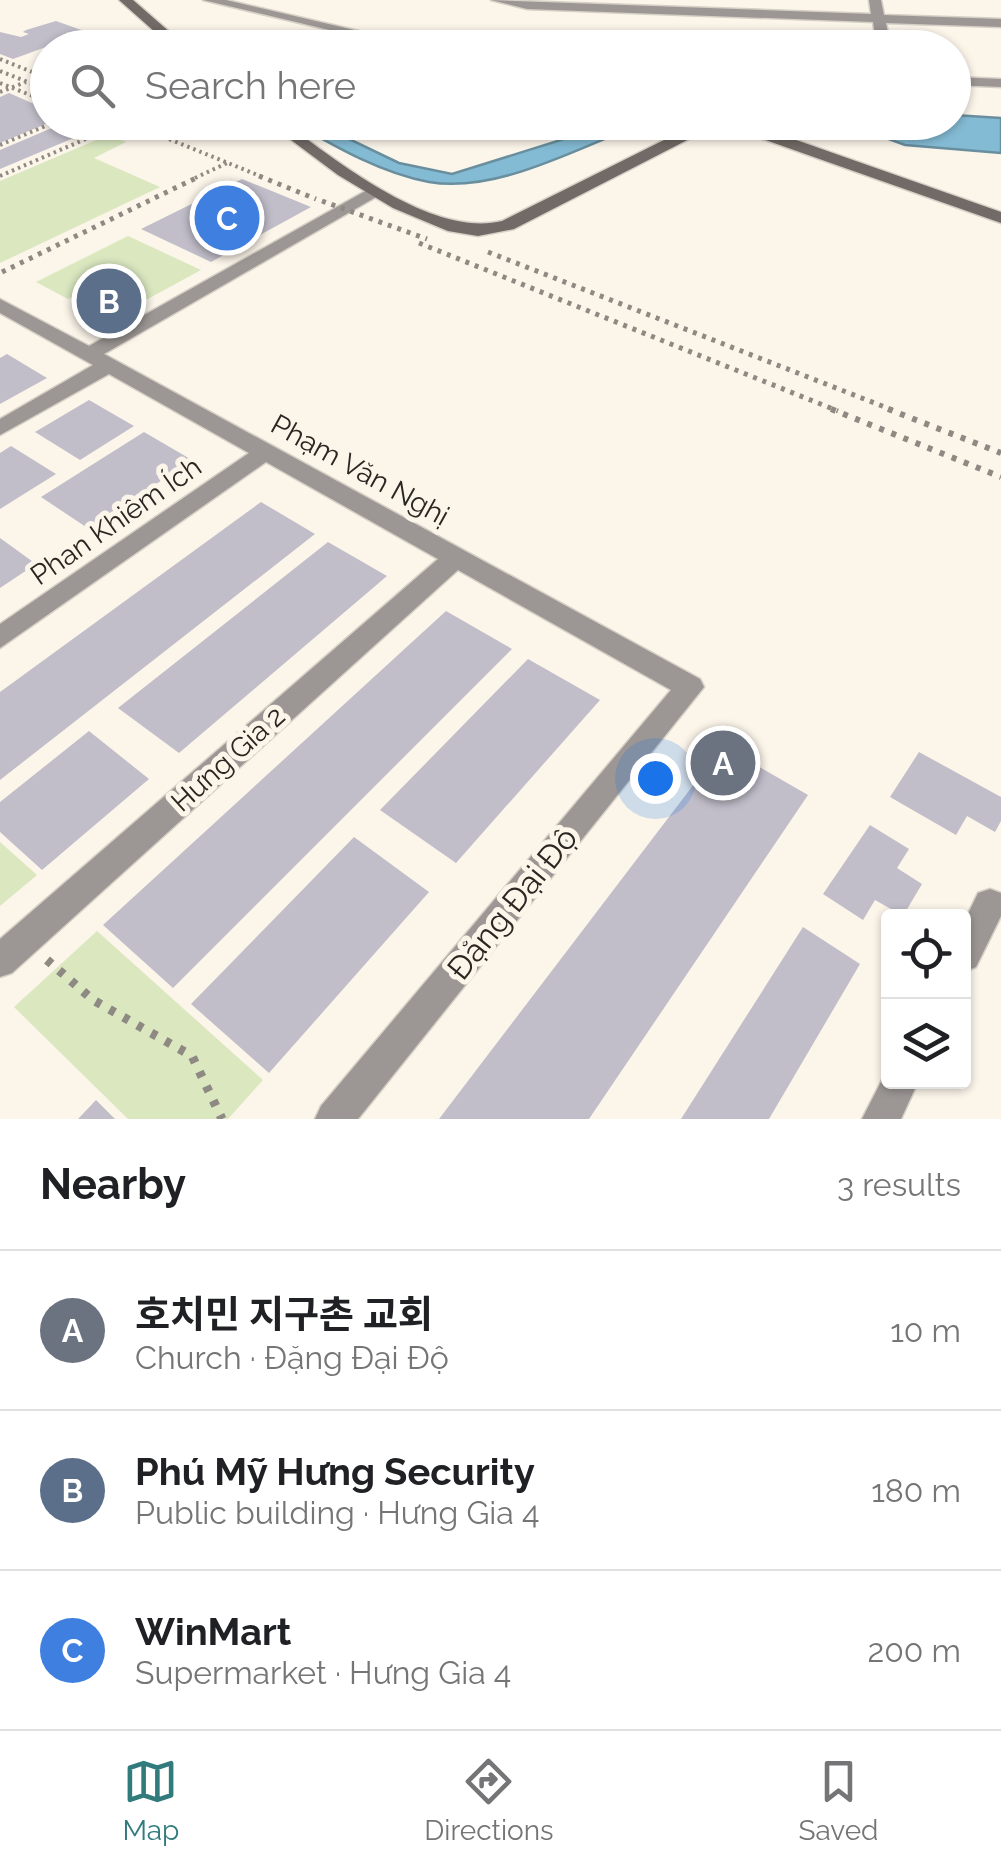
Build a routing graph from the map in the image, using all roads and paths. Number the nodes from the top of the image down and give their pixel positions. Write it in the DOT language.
graph roads {
  1 [pos="125,0"];
  2 [pos="209,0"];
  3 [pos="264,0"];
  4 [pos="497,0"];
  5 [pos="875,0"];
  6 [pos="728,7"];
  7 [pos="248,8"];
  8 [pos="879,18"];
  9 [pos="1001,23"];
  10 [pos="161,30"];
  11 [pos="345,30"];
  12 [pos="881,30"];
  13 [pos="0,59"];
  14 [pos="0,71"];
  15 [pos="30,71"];
  16 [pos="30,81"];
  17 [pos="971,81"];
  18 [pos="0,82"];
  19 [pos="27,82"];
  20 [pos="30,83"];
  21 [pos="1001,83"];
  22 [pos="12,87"];
  23 [pos="0,92"];
  24 [pos="30,95"];
  25 [pos="30,132"];
  26 [pos="83,140"];
  27 [pos="171,140"];
  28 [pos="300,140"];
  29 [pos="675,140"];
  30 [pos="780,140"];
  31 [pos="0,145"];
  32 [pos="227,163"];
  33 [pos="0,176"];
  34 [pos="375,193"];
  35 [pos="1001,218"];
  36 [pos="427,239"];
  37 [pos="419,243"];
  38 [pos="474,246"];
  39 [pos="2,272"];
  40 [pos="0,304"];
  41 [pos="99,359"];
  42 [pos="0,428"];
  43 [pos="266,452"];
  44 [pos="1001,453"];
  45 [pos="1001,477"];
  46 [pos="456,557"];
  47 [pos="0,638"];
  48 [pos="690,687"];
  49 [pos="990,904"];
  50 [pos="26,938"];
  51 [pos="971,942"];
  52 [pos="0,962"];
  53 [pos="896,1089"];
  54 [pos="222,1119"];
  55 [pos="334,1119"];
  56 [pos="881,1119"];
  1 -- 10 [label="street"];
  2 -- 7 [label="street"];
  3 -- 7 [label="street"];
  4 -- 6 [label="street"];
  5 -- 8 [label="street"];
  6 -- 8 [label="street"];
  7 -- 11 [label="street"];
  8 -- 9 [label="street"];
  8 -- 12 [label="street"];
  13 -- 15 [label="path"];
  14 -- 19 [label="path"];
  16 -- 19 [label="path"];
  17 -- 21 [label="street"];
  18 -- 22 [label="path"];
  19 -- 20 [label="path"];
  19 -- 22 [label="path"];
  22 -- 23 [label="path"];
  22 -- 24 [label="path"];
  25 -- 31 [label="path"];
  26 -- 33 [label="path"];
  27 -- 32 [label="path"];
  28 -- 34 [label="street"];
  29 -- 34 [label="street"];
  30 -- 35 [label="street"];
  32 -- 36 [label="path, bridge"];
  32 -- 39 [label="path"];
  34 -- 41 [label="street"];
  37 -- 45 [label="path"];
  38 -- 44 [label="path"];
  40 -- 41 [label="street, Phạm Văn Nghị"];
  41 -- 42 [label="street"];
  41 -- 43 [label="street, Phạm Văn Nghị"];
  43 -- 46 [label="street, Phạm Văn Nghị"];
  43 -- 47 [label="street, Phan Khiêm Ích"];
  46 -- 48 [label="street, Phạm Văn Nghị"];
  46 -- 50 [label="street, Hưng Gia 2"];
  48 -- 55 [label="street, Đặng Đại Độ"];
  49 -- 51 [label="street"];
  50 -- 52 [label="street, Hưng Gia 2"];
  50 -- 54 [label="path"];
  53 -- 56 [label="street"];
}
